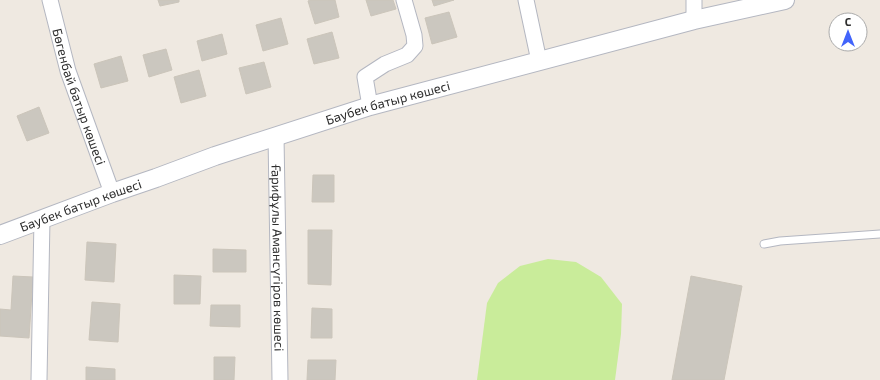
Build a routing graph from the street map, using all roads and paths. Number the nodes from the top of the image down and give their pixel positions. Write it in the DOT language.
graph roads {
  1 [pos="50,0"];
  2 [pos="404,0"];
  3 [pos="526,0"];
  4 [pos="694,0"];
  5 [pos="785,0"];
  6 [pos="694,20"];
  7 [pos="539,61"];
  8 [pos="370,106"];
  9 [pos="276,136"];
  10 [pos="112,193"];
  11 [pos="42,219"];
  12 [pos="880,234"];
  13 [pos="0,235"];
  14 [pos="764,244"];
  15 [pos="39,380"];
  16 [pos="280,380"];
  1 -- 10 [label="street, Бөгенбай батыр көшесі"];
  2 -- 8 [label="street"];
  3 -- 7 [label="street"];
  4 -- 6 [label="street"];
  5 -- 6 [label="street, Баубек батыр көшесі"];
  6 -- 7 [label="street, Баубек батыр көшесі"];
  7 -- 8 [label="street, Баубек батыр көшесі"];
  8 -- 9 [label="street, Баубек батыр көшесі"];
  9 -- 10 [label="street, Баубек батыр көшесі"];
  9 -- 16 [label="street, Ғарифұлы Амансүгіров көшесі"];
  10 -- 11 [label="street, Баубек батыр көшесі"];
  11 -- 13 [label="street, Баубек батыр көшесі"];
  11 -- 15 [label="street"];
  12 -- 14 [label="lane"];
}
